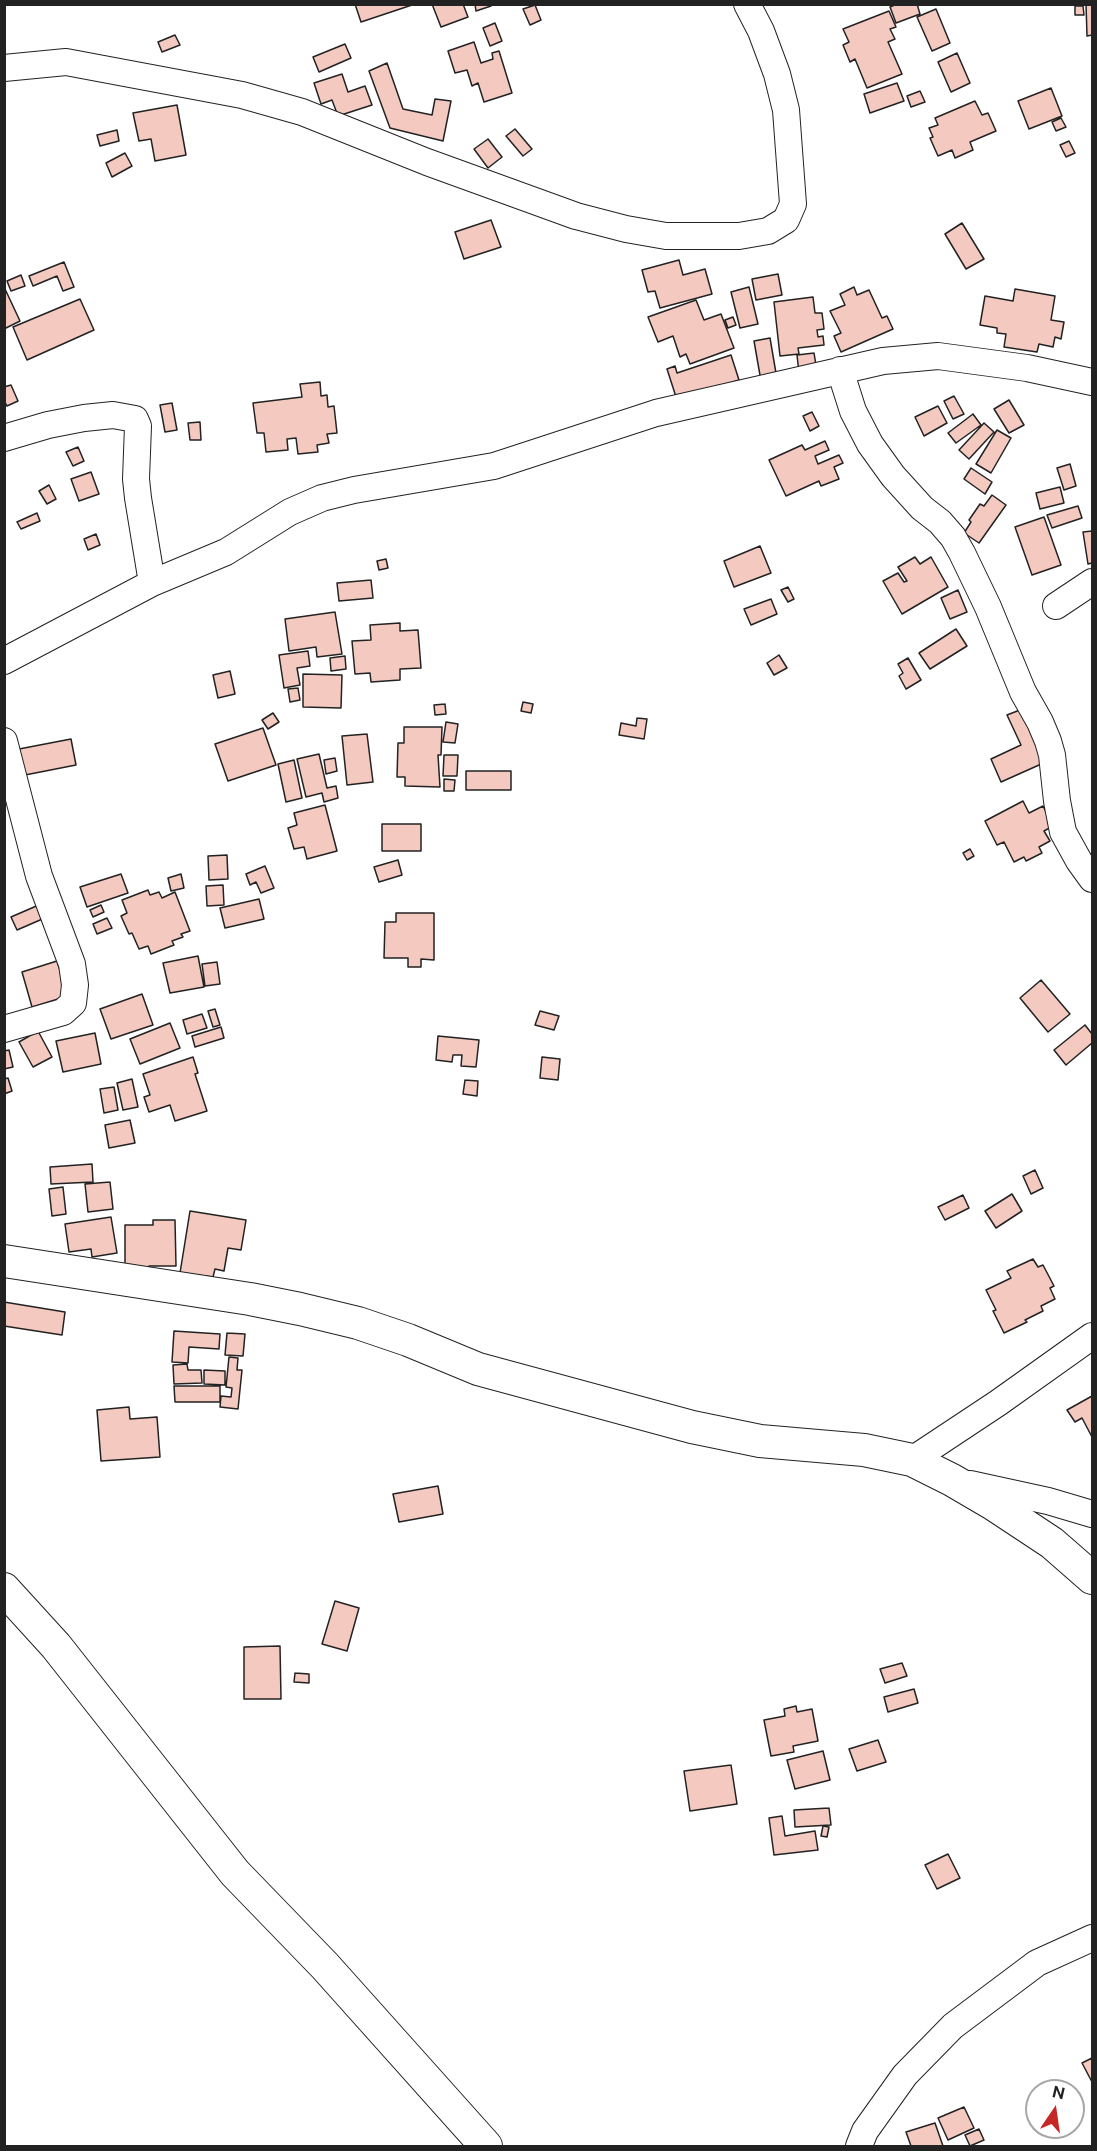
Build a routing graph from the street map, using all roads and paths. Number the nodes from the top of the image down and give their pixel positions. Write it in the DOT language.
graph roads {
  1 [pos="747,4"];
  2 [pos="4,68"];
  3 [pos="840,370"];
  4 [pos="1092,382"];
  5 [pos="4,438"];
  6 [pos="1092,582"];
  7 [pos="152,583"];
  8 [pos="1056,606"];
  9 [pos="4,661"];
  10 [pos="4,741"];
  11 [pos="1092,879"];
  12 [pos="4,1029"];
  13 [pos="4,1261"];
  14 [pos="1092,1336"];
  15 [pos="912,1460"];
  16 [pos="952,1480"];
  17 [pos="1092,1514"];
  18 [pos="1092,1578"];
  19 [pos="4,1589"];
  20 [pos="1092,1938"];
  21 [pos="486,2146"];
  22 [pos="859,2146"];
  1 -- 2 [label="street"];
  3 -- 4 [label="street"];
  3 -- 7 [label="street"];
  3 -- 11 [label="street"];
  5 -- 7 [label="street"];
  6 -- 8 [label="street"];
  7 -- 9 [label="street"];
  10 -- 12 [label="street"];
  13 -- 15 [label="street"];
  14 -- 15 [label="street"];
  15 -- 16 [label="street"];
  16 -- 17 [label="street"];
  16 -- 18 [label="street"];
  19 -- 21 [label="street"];
  20 -- 22 [label="street"];
}
